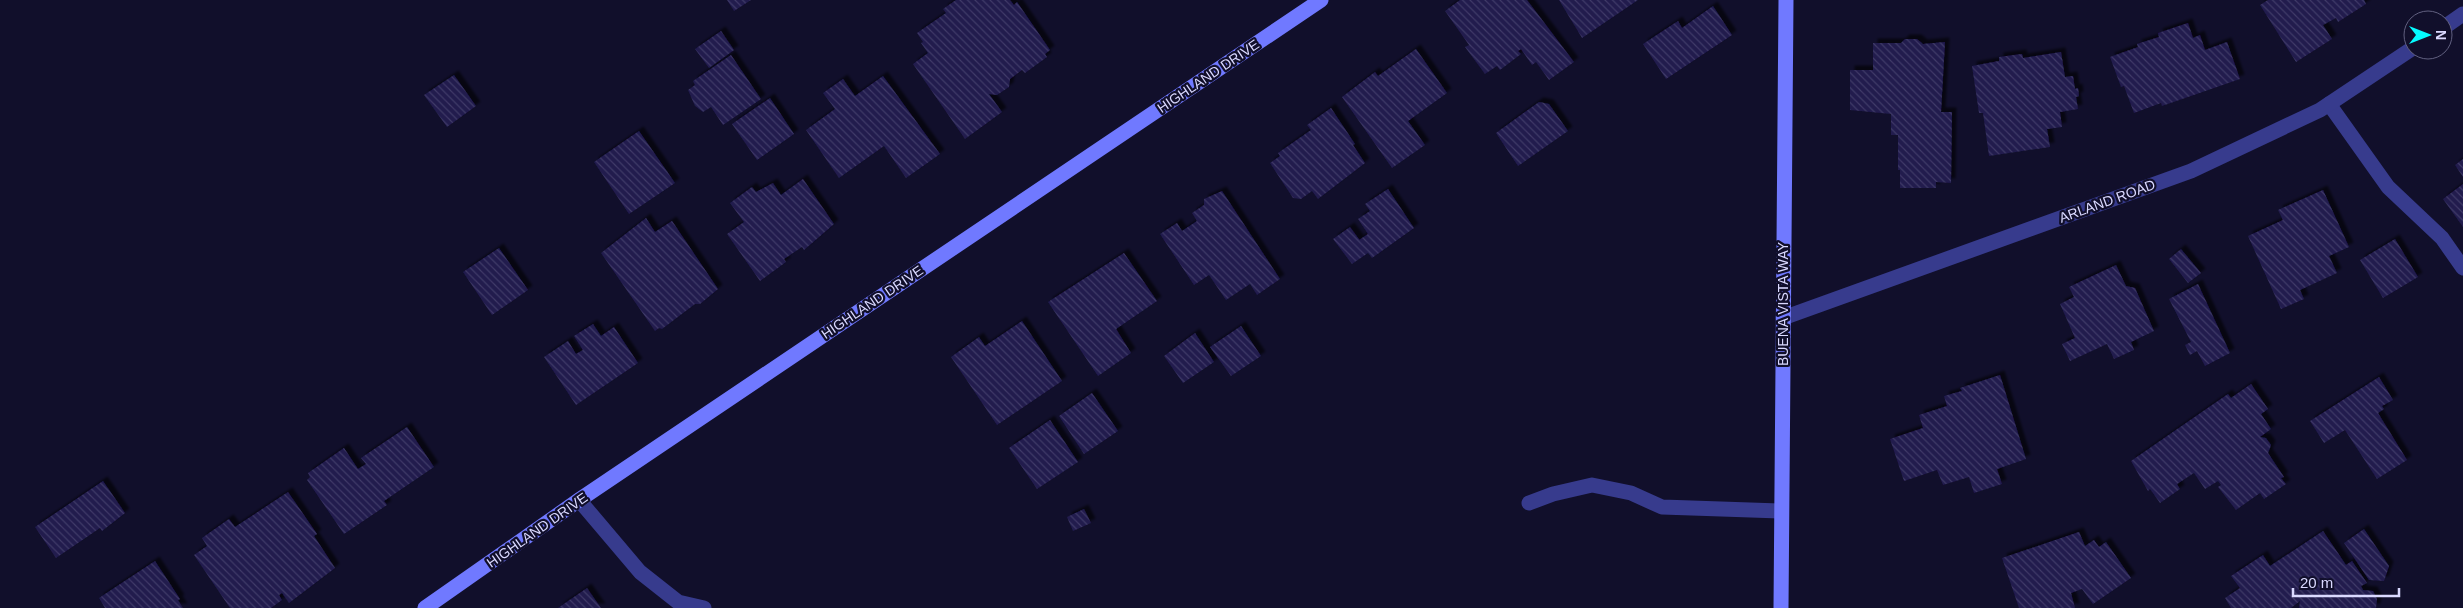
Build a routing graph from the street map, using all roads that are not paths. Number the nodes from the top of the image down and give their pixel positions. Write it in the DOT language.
graph roads {
  1 [pos="1321,0"];
  2 [pos="1786,0"];
  3 [pos="2403,55"];
  4 [pos="2328,104"];
  5 [pos="2463,268"];
  6 [pos="1783,318"];
  7 [pos="579,500"];
  8 [pos="1528,503"];
  9 [pos="1781,511"];
  10 [pos="426,608"];
  11 [pos="704,608"];
  12 [pos="1781,608"];
  1 -- 7 [label="street, HIGHLAND DRIVE"];
  2 -- 6 [label="street, BUENA VISTA WAY"];
  3 -- 4 [label="street, ARLAND ROAD"];
  4 -- 5 [label="street"];
  4 -- 6 [label="street, ARLAND ROAD"];
  6 -- 9 [label="street, BUENA VISTA WAY"];
  7 -- 10 [label="street, HIGHLAND DRIVE"];
  7 -- 11 [label="street"];
  8 -- 9 [label="street"];
  9 -- 12 [label="street, BUENA VISTA WAY"];
}
